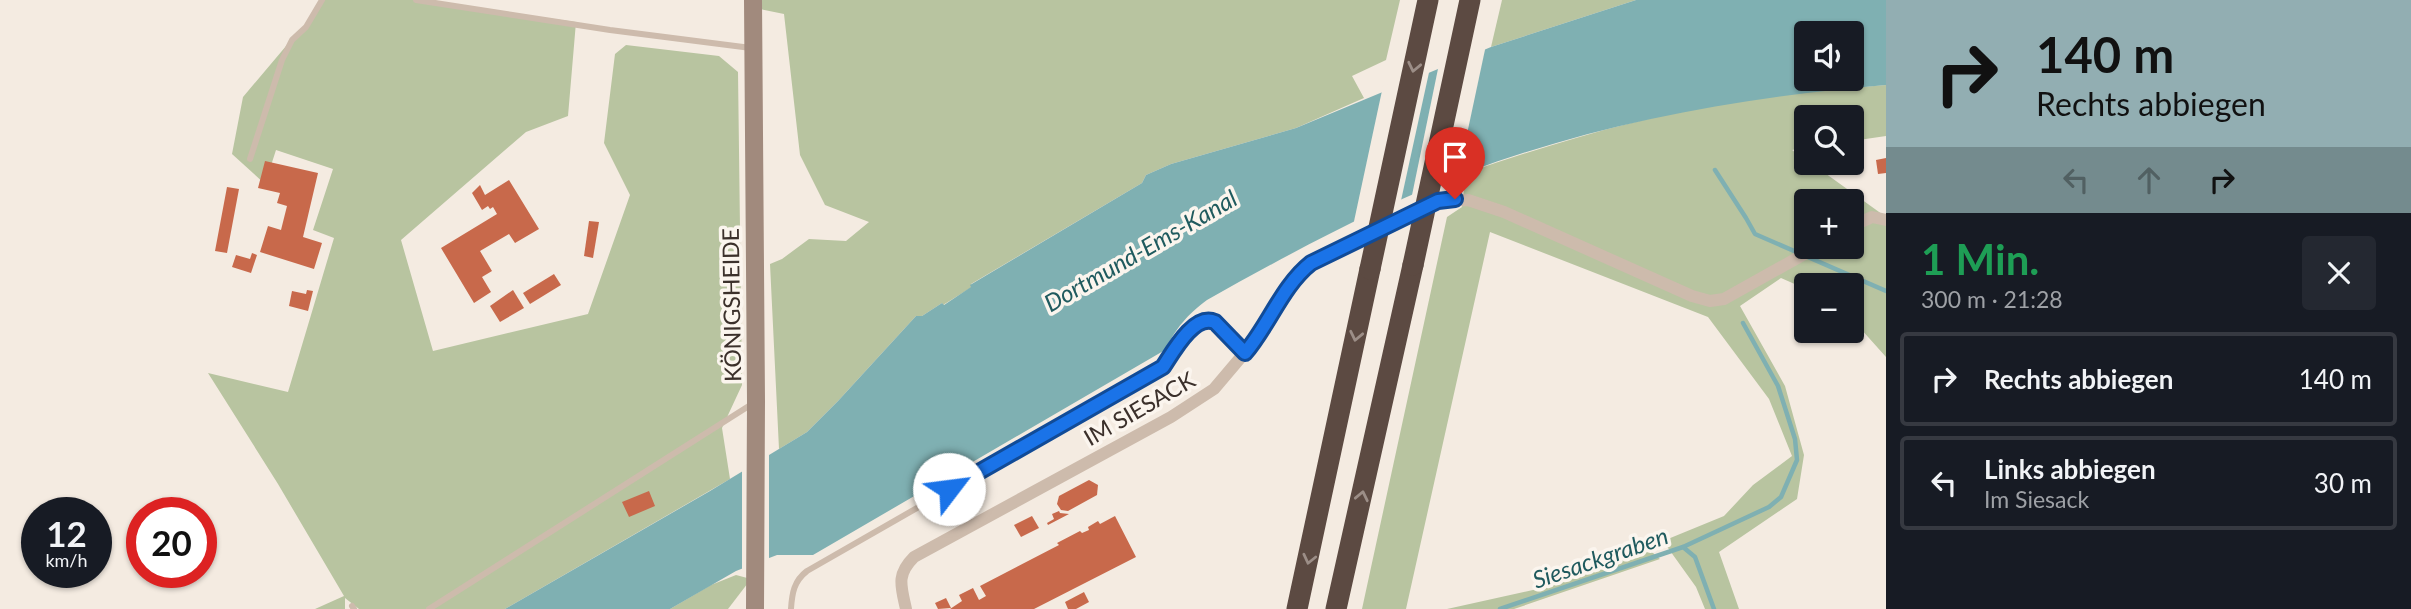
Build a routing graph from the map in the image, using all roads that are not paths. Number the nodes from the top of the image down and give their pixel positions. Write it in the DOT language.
graph roads {
  1 [pos="322,0"];
  2 [pos="416,0"];
  3 [pos="753,0"];
  4 [pos="1428,0"];
  5 [pos="1470,0"];
  6 [pos="754,48"];
  7 [pos="250,159"];
  8 [pos="1886,220"];
  9 [pos="1864,221"];
  10 [pos="1795,259"];
  11 [pos="1245,353"];
  12 [pos="756,401"];
  13 [pos="429,609"];
  14 [pos="755,609"];
  15 [pos="791,609"];
  16 [pos="906,609"];
  17 [pos="1297,609"];
  18 [pos="1336,609"];
  1 -- 7 [label="lane"];
  2 -- 6 [label="lane"];
  3 -- 6 [label="main road, KÖNIGSHEIDE"];
  4 -- 17 [label="highway, one-way, bridge"];
  18 -- 5 [label="highway, one-way, bridge"];
  6 -- 12 [label="main road, KÖNIGSHEIDE"];
  8 -- 9 [label="street"];
  10 -- 11 [label="street, IM SIESACK"];
  11 -- 15 [label="lane"];
  11 -- 16 [label="street, IM SIESACK"];
  12 -- 13 [label="lane"];
  12 -- 14 [label="main road, KÖNIGSHEIDE"];
}
